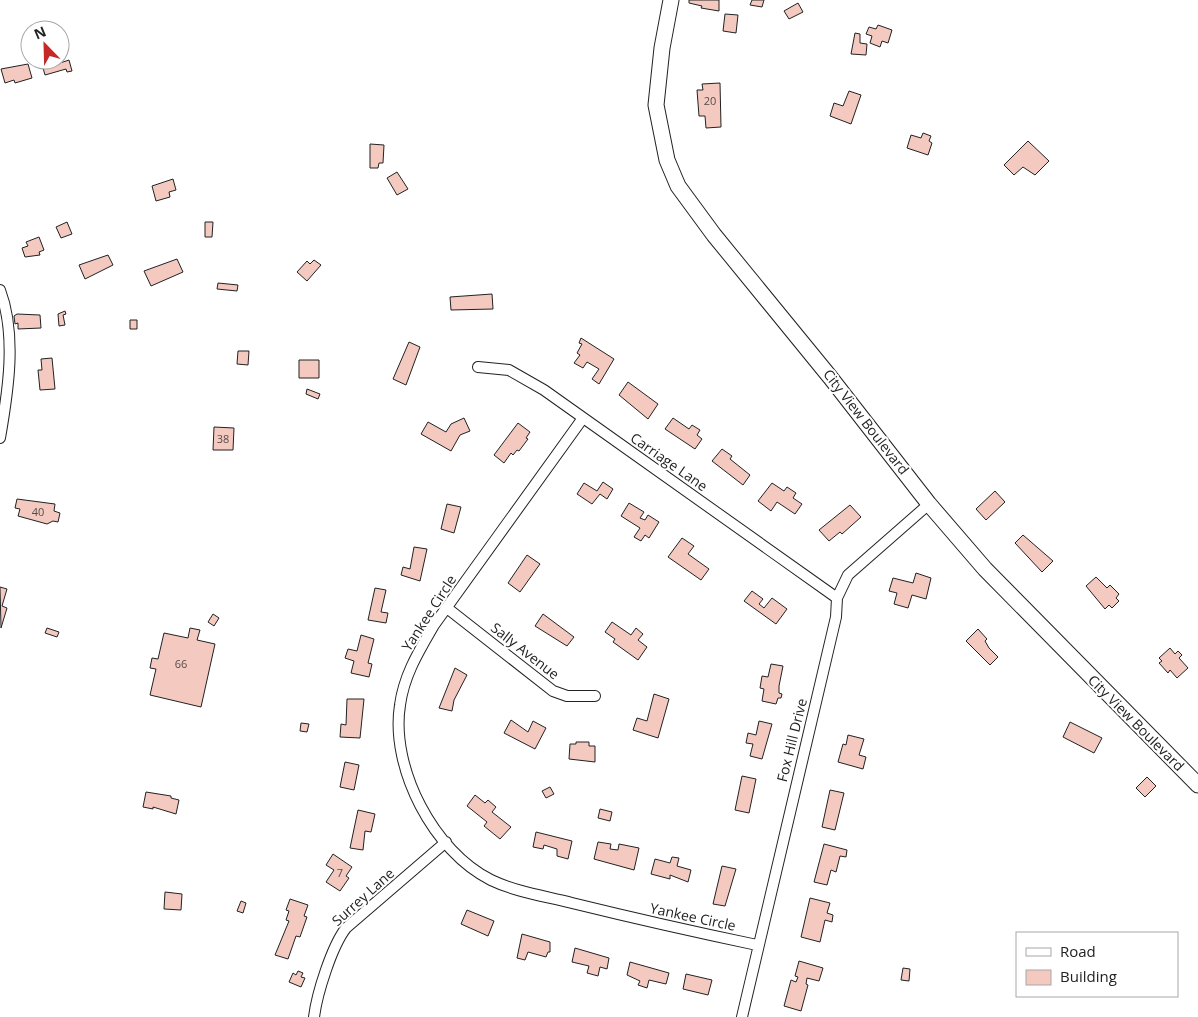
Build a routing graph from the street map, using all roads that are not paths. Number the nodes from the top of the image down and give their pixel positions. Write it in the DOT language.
graph roads {
  1 [pos="671,0"];
  2 [pos="0,290"];
  3 [pos="478,367"];
  4 [pos="583,418"];
  5 [pos="0,438"];
  6 [pos="929,504"];
  7 [pos="838,598"];
  8 [pos="447,608"];
  9 [pos="595,696"];
  10 [pos="1198,785"];
  11 [pos="446,842"];
  12 [pos="757,945"];
  13 [pos="314,1017"];
  14 [pos="742,1017"];
  1 -- 6 [label="street, City View Boulevard"];
  2 -- 5 [label="street"];
  3 -- 4 [label="street, Carriage Lane"];
  4 -- 7 [label="street, Carriage Lane"];
  4 -- 8 [label="street, Yankee Circle"];
  6 -- 7 [label="street, Fox Hill Drive"];
  6 -- 10 [label="street, City View Boulevard"];
  7 -- 12 [label="street, Fox Hill Drive"];
  8 -- 9 [label="street, Sally Avenue"];
  8 -- 11 [label="street, Yankee Circle"];
  11 -- 12 [label="street, Yankee Circle"];
  11 -- 13 [label="street, Surrey Lane"];
  12 -- 14 [label="street, Fox Hill Drive"];
}
